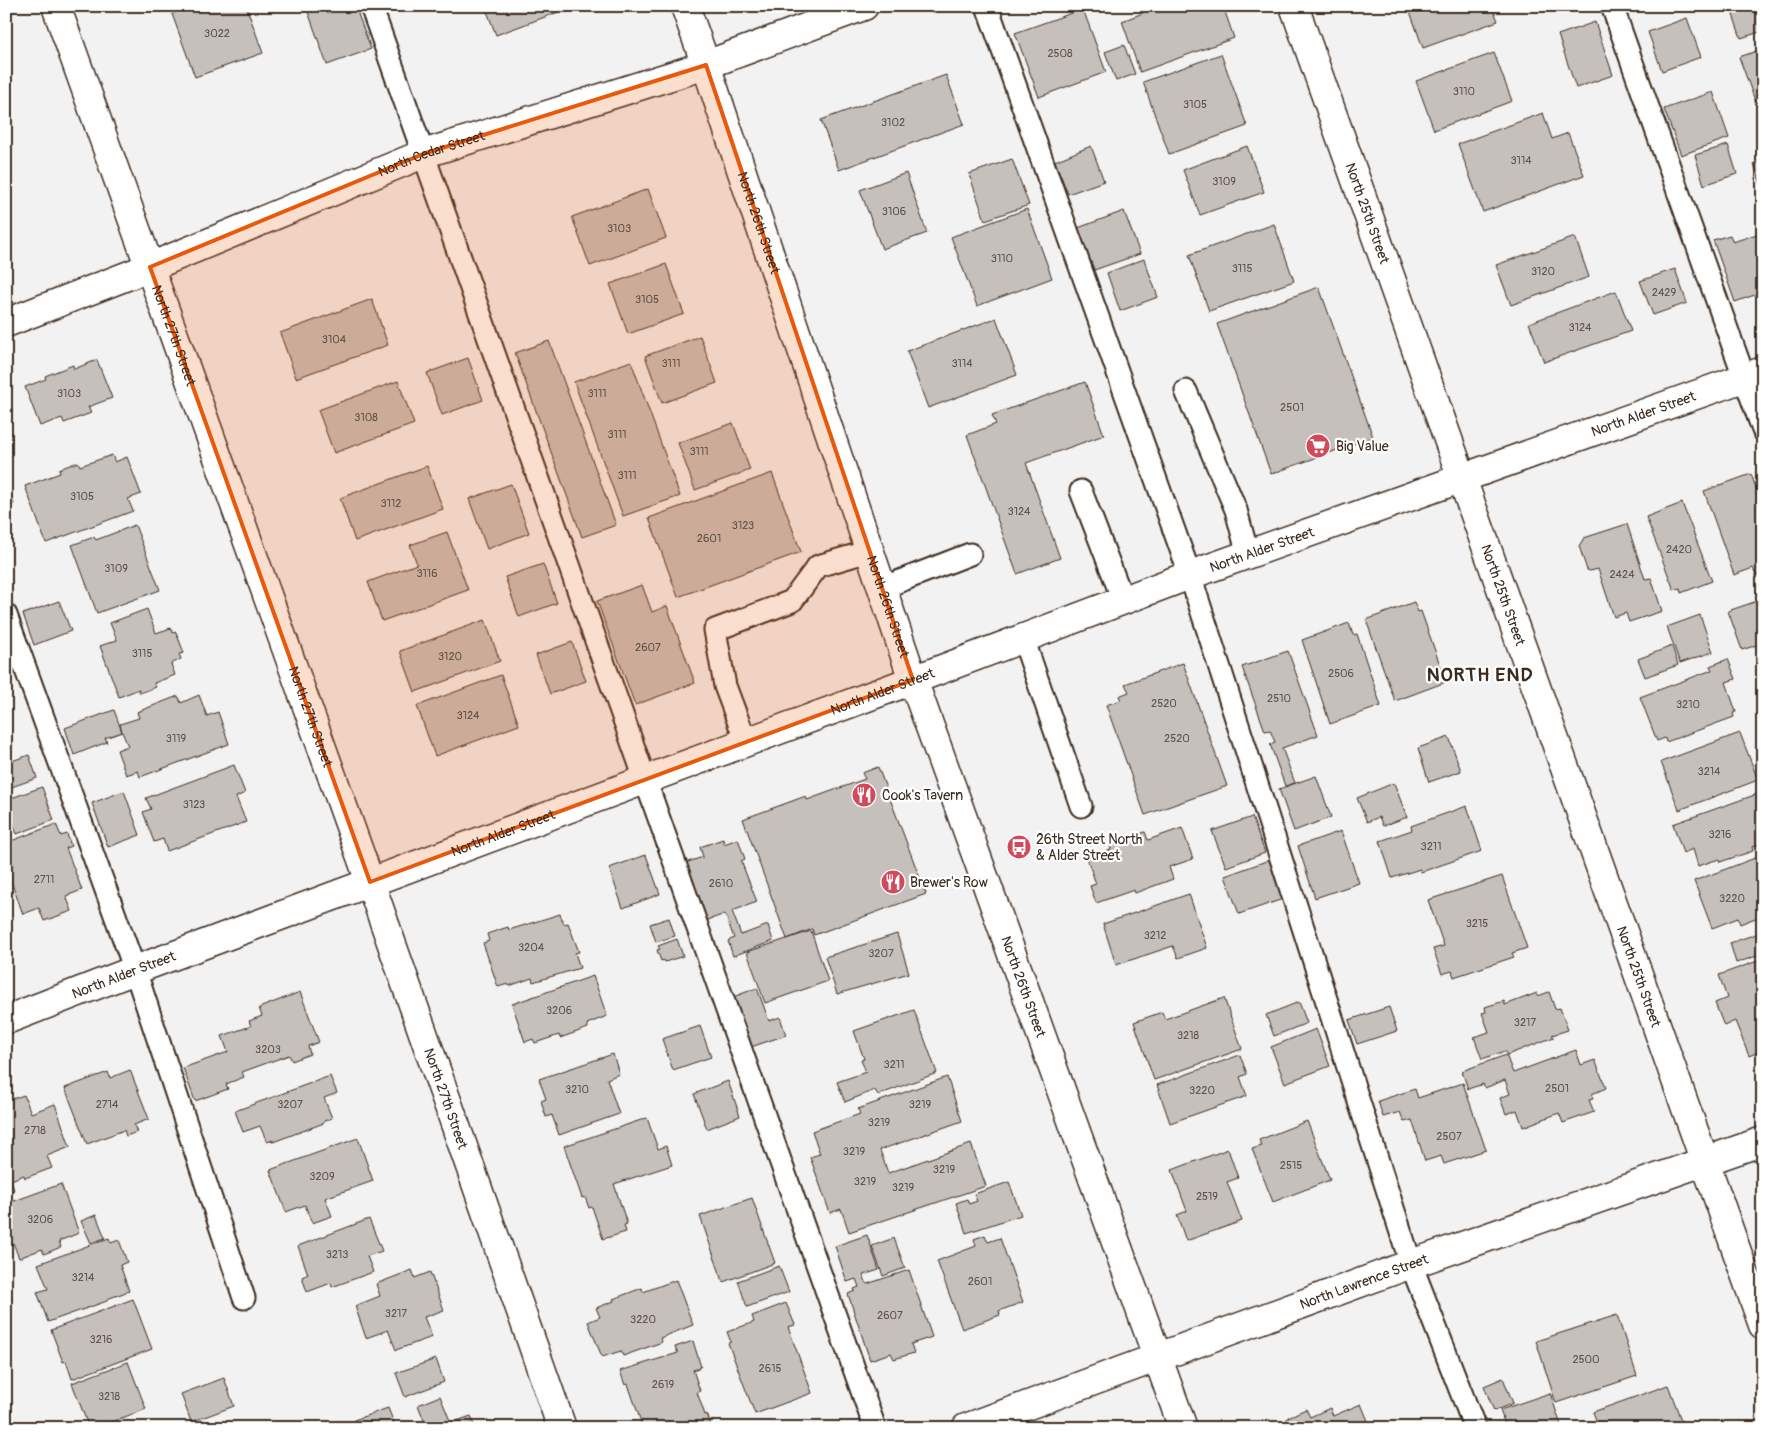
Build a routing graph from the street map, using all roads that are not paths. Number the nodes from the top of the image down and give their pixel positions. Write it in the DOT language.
graph roads {
  1 [pos="56,6"];
  2 [pos="371,6"];
  3 [pos="685,6"];
  4 [pos="864,6"];
  5 [pos="987,6"];
  6 [pos="1294,6"];
  7 [pos="1612,6"];
  8 [pos="706,65"];
  9 [pos="423,154"];
  10 [pos="150,267"];
  11 [pos="6,323"];
  12 [pos="1753,374"];
  13 [pos="1186,391"];
  14 [pos="1763,430"];
  15 [pos="1461,479"];
  16 [pos="1081,491"];
  17 [pos="869,551"];
  18 [pos="970,554"];
  19 [pos="1248,555"];
  20 [pos="1190,575"];
  21 [pos="882,588"];
  22 [pos="1123,600"];
  23 [pos="6,615"];
  24 [pos="1023,638"];
  25 [pos="913,680"];
  26 [pos="746,742"];
  27 [pos="644,780"];
  28 [pos="1081,806"];
  29 [pos="370,882"];
  30 [pos="135,970"];
  31 [pos="6,1020"];
  32 [pos="1763,1141"];
  33 [pos="1704,1162"];
  34 [pos="1411,1264"];
  35 [pos="244,1298"];
  36 [pos="1763,1325"];
  37 [pos="1158,1358"];
  38 [pos="562,1428"];
  39 [pos="875,1428"];
  40 [pos="966,1428"];
  41 [pos="1183,1428"];
  42 [pos="1475,1428"];
  1 -- 10 [label="street, North 27th Street"];
  2 -- 9 [label="lane"];
  3 -- 8 [label="street, North 26th Street"];
  4 -- 8 [label="street, North Cedar Street"];
  5 -- 20 [label="lane"];
  6 -- 15 [label="street, North 25th Street"];
  7 -- 12 [label="lane"];
  8 -- 9 [label="street, North Cedar Street"];
  8 -- 17 [label="street, North 26th Street"];
  9 -- 10 [label="street, North Cedar Street"];
  9 -- 27 [label="lane"];
  10 -- 11 [label="street, North Cedar Street"];
  10 -- 29 [label="street, North 27th Street"];
  12 -- 14 [label="lane"];
  12 -- 15 [label="street, North Alder Street"];
  13 -- 19 [label="lane"];
  15 -- 19 [label="street, North Alder Street"];
  15 -- 33 [label="street, North 25th Street"];
  16 -- 22 [label="lane"];
  17 -- 21 [label="street, North 26th Street"];
  17 -- 26 [label="lane"];
  18 -- 21 [label="lane"];
  19 -- 20 [label="street, North Alder Street"];
  20 -- 22 [label="street, North Alder Street"];
  20 -- 34 [label="lane"];
  21 -- 25 [label="street, North 26th Street"];
  22 -- 24 [label="street, North Alder Street"];
  23 -- 30 [label="lane"];
  24 -- 25 [label="street, North Alder Street"];
  24 -- 28 [label="lane"];
  25 -- 26 [label="street, North Alder Street"];
  25 -- 37 [label="street, North 26th Street"];
  26 -- 27 [label="street, North Alder Street"];
  27 -- 29 [label="street, North Alder Street"];
  27 -- 39 [label="lane"];
  29 -- 30 [label="street, North Alder Street"];
  29 -- 38 [label="street, North 27th Street"];
  30 -- 31 [label="street, North Alder Street"];
  30 -- 35 [label="lane"];
  32 -- 33 [label="street, North Lawrence Street"];
  33 -- 34 [label="street, North Lawrence Street"];
  33 -- 36 [label="street, North 25th Street"];
  34 -- 37 [label="street, North Lawrence Street"];
  34 -- 42 [label="lane"];
  37 -- 40 [label="street, North Lawrence Street"];
  37 -- 41 [label="street, North 26th Street"];
}
